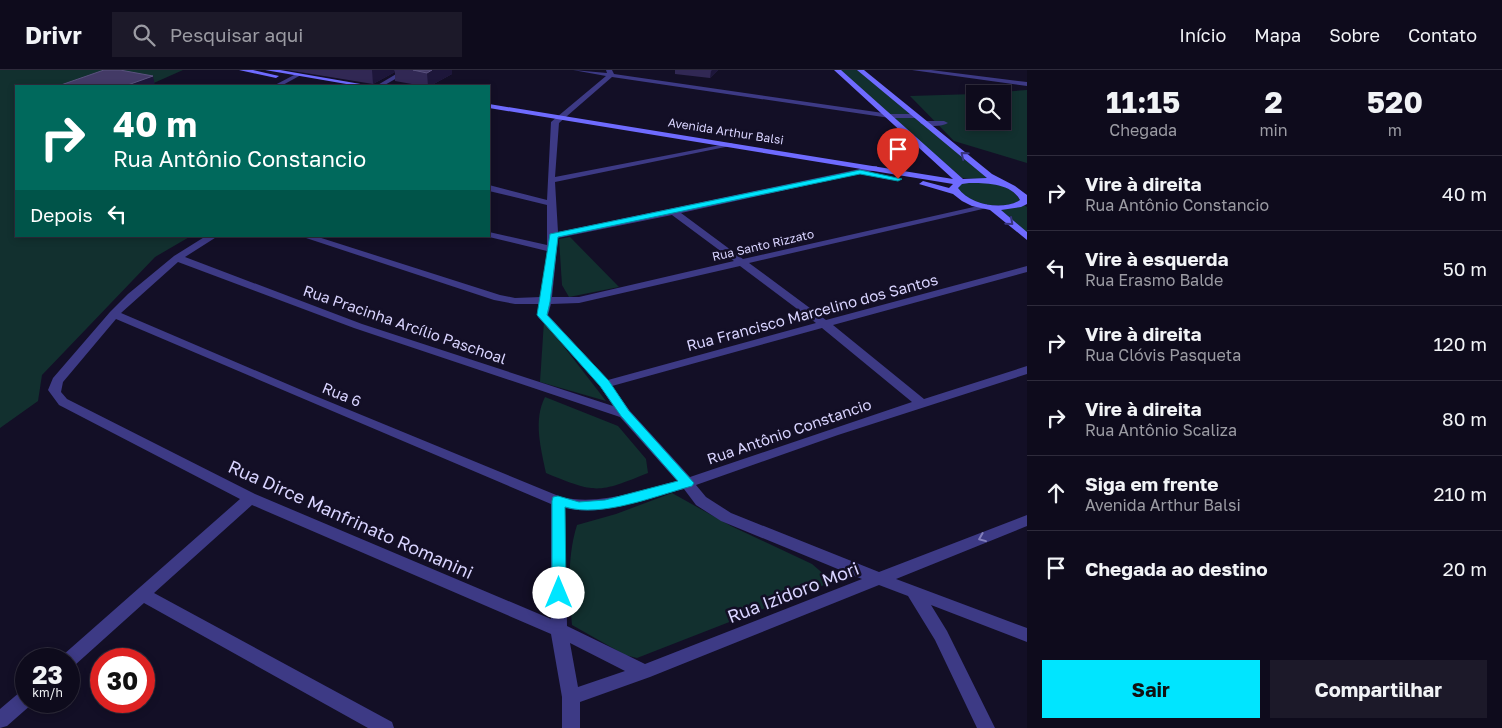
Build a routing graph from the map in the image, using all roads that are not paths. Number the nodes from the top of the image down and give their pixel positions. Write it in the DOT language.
graph roads {
  1 [pos="242,70"];
  2 [pos="268,70"];
  3 [pos="408,70"];
  4 [pos="576,70"];
  5 [pos="837,70"];
  6 [pos="860,70"];
  7 [pos="915,70"];
  8 [pos="610,72"];
  9 [pos="295,76"];
  10 [pos="1026,84"];
  11 [pos="278,85"];
  12 [pos="338,85"];
  13 [pos="362,85"];
  14 [pos="381,85"];
  15 [pos="492,109"];
  16 [pos="890,116"];
  17 [pos="915,116"];
  18 [pos="557,120"];
  19 [pos="924,123"];
  20 [pos="944,123"];
  21 [pos="731,145"];
  22 [pos="719,148"];
  23 [pos="874,168"];
  24 [pos="860,172"];
  25 [pos="551,180"];
  26 [pos="960,182"];
  27 [pos="1003,184"];
  28 [pos="490,188"];
  29 [pos="954,192"];
  30 [pos="1025,200"];
  31 [pos="553,204"];
  32 [pos="988,207"];
  33 [pos="674,212"];
  34 [pos="490,235"];
  35 [pos="553,236"];
  36 [pos="211,237"];
  37 [pos="308,237"];
  38 [pos="1027,237"];
  39 [pos="550,249"];
  40 [pos="177,258"];
  41 [pos="740,263"];
  42 [pos="1027,269"];
  43 [pos="546,302"];
  44 [pos="114,314"];
  45 [pos="823,323"];
  46 [pos="1027,370"];
  47 [pos="605,384"];
  48 [pos="922,404"];
  49 [pos="625,414"];
  50 [pos="688,483"];
  51 [pos="250,498"];
  52 [pos="558,501"];
  53 [pos="1027,520"];
  54 [pos="881,579"];
  55 [pos="913,591"];
  56 [pos="144,595"];
  57 [pos="559,630"];
  58 [pos="1027,635"];
  59 [pos="80,650"];
  60 [pos="644,672"];
  61 [pos="571,697"];
  62 [pos="15,707"];
  63 [pos="0,720"];
  64 [pos="385,728"];
  65 [pos="571,728"];
  66 [pos="986,728"];
  1 -- 9 [label="main road"];
  2 -- 9 [label="main road"];
  3 -- 14 [label="street"];
  4 -- 8 [label="street"];
  5 -- 16 [label="main road"];
  6 -- 17 [label="main road"];
  7 -- 10 [label="street"];
  8 -- 16 [label="street"];
  8 -- 18 [label="street"];
  9 -- 11 [label="street"];
  9 -- 12 [label="main road"];
  9 -- 13 [label="main road"];
  15 -- 18 [label="main road, Avenida Arthur Balsi"];
  16 -- 17 [label="street"];
  16 -- 26 [label="main road"];
  17 -- 19 [label="main road"];
  18 -- 21 [label="main road, Avenida Arthur Balsi"];
  18 -- 22 [label="main road, Avenida Arthur Balsi"];
  18 -- 25 [label="street"];
  19 -- 20 [label="street"];
  27 -- 19 [label="main road, one-way"];
  21 -- 22 [label="street"];
  21 -- 23 [label="main road, Avenida Arthur Balsi"];
  22 -- 24 [label="main road, Avenida Arthur Balsi"];
  22 -- 25 [label="street"];
  23 -- 24 [label="street"];
  23 -- 26 [label="main road, Avenida Arthur Balsi"];
  24 -- 29 [label="main road, Avenida Arthur Balsi"];
  24 -- 33 [label="street"];
  25 -- 31 [label="street"];
  26 -- 27 [label="main road, Avenida Arthur Balsi"];
  26 -- 29 [label="main road"];
  27 -- 30 [label="main road"];
  28 -- 31 [label="street"];
  29 -- 32 [label="main road, Avenida Arthur Balsi"];
  30 -- 32 [label="main road"];
  31 -- 35 [label="street"];
  32 -- 38 [label="main road, one-way"];
  32 -- 41 [label="street, Rua Santo Rizzato"];
  33 -- 35 [label="street"];
  33 -- 41 [label="street"];
  34 -- 39 [label="street"];
  35 -- 39 [label="street"];
  36 -- 40 [label="street"];
  37 -- 43 [label="street, Rua Santo Rizzato"];
  39 -- 43 [label="street"];
  40 -- 44 [label="street"];
  40 -- 49 [label="street, Rua Pracinha Arcílio Paschoal"];
  41 -- 43 [label="street, Rua Santo Rizzato"];
  41 -- 45 [label="street"];
  42 -- 45 [label="street, Rua Francisco Marcelino dos Santos"];
  43 -- 47 [label="street"];
  44 -- 51 [label="street, Rua Dirce Manfrinato Romanini"];
  44 -- 52 [label="street, Rua 6"];
  45 -- 47 [label="street, Rua Francisco Marcelino dos Santos"];
  45 -- 48 [label="street"];
  46 -- 48 [label="street, Rua Antônio Constancio"];
  47 -- 49 [label="street"];
  48 -- 50 [label="street, Rua Antônio Constancio"];
  49 -- 50 [label="street"];
  50 -- 52 [label="street, Rua Antônio Constancio"];
  50 -- 54 [label="street"];
  51 -- 56 [label="street"];
  51 -- 57 [label="street, Rua Dirce Manfrinato Romanini"];
  52 -- 57 [label="street"];
  53 -- 54 [label="street, Rua Izidoro Mori, one-way"];
  54 -- 55 [label="street"];
  54 -- 60 [label="street, Rua Izidoro Mori"];
  55 -- 58 [label="street"];
  55 -- 66 [label="street"];
  56 -- 59 [label="street"];
  56 -- 64 [label="street"];
  57 -- 60 [label="street, Rua Dirce Manfrinato Romanini"];
  57 -- 61 [label="street"];
  60 -- 61 [label="street, Rua Izidoro Mori"];
  61 -- 65 [label="street"];
  62 -- 63 [label="street"];
}
